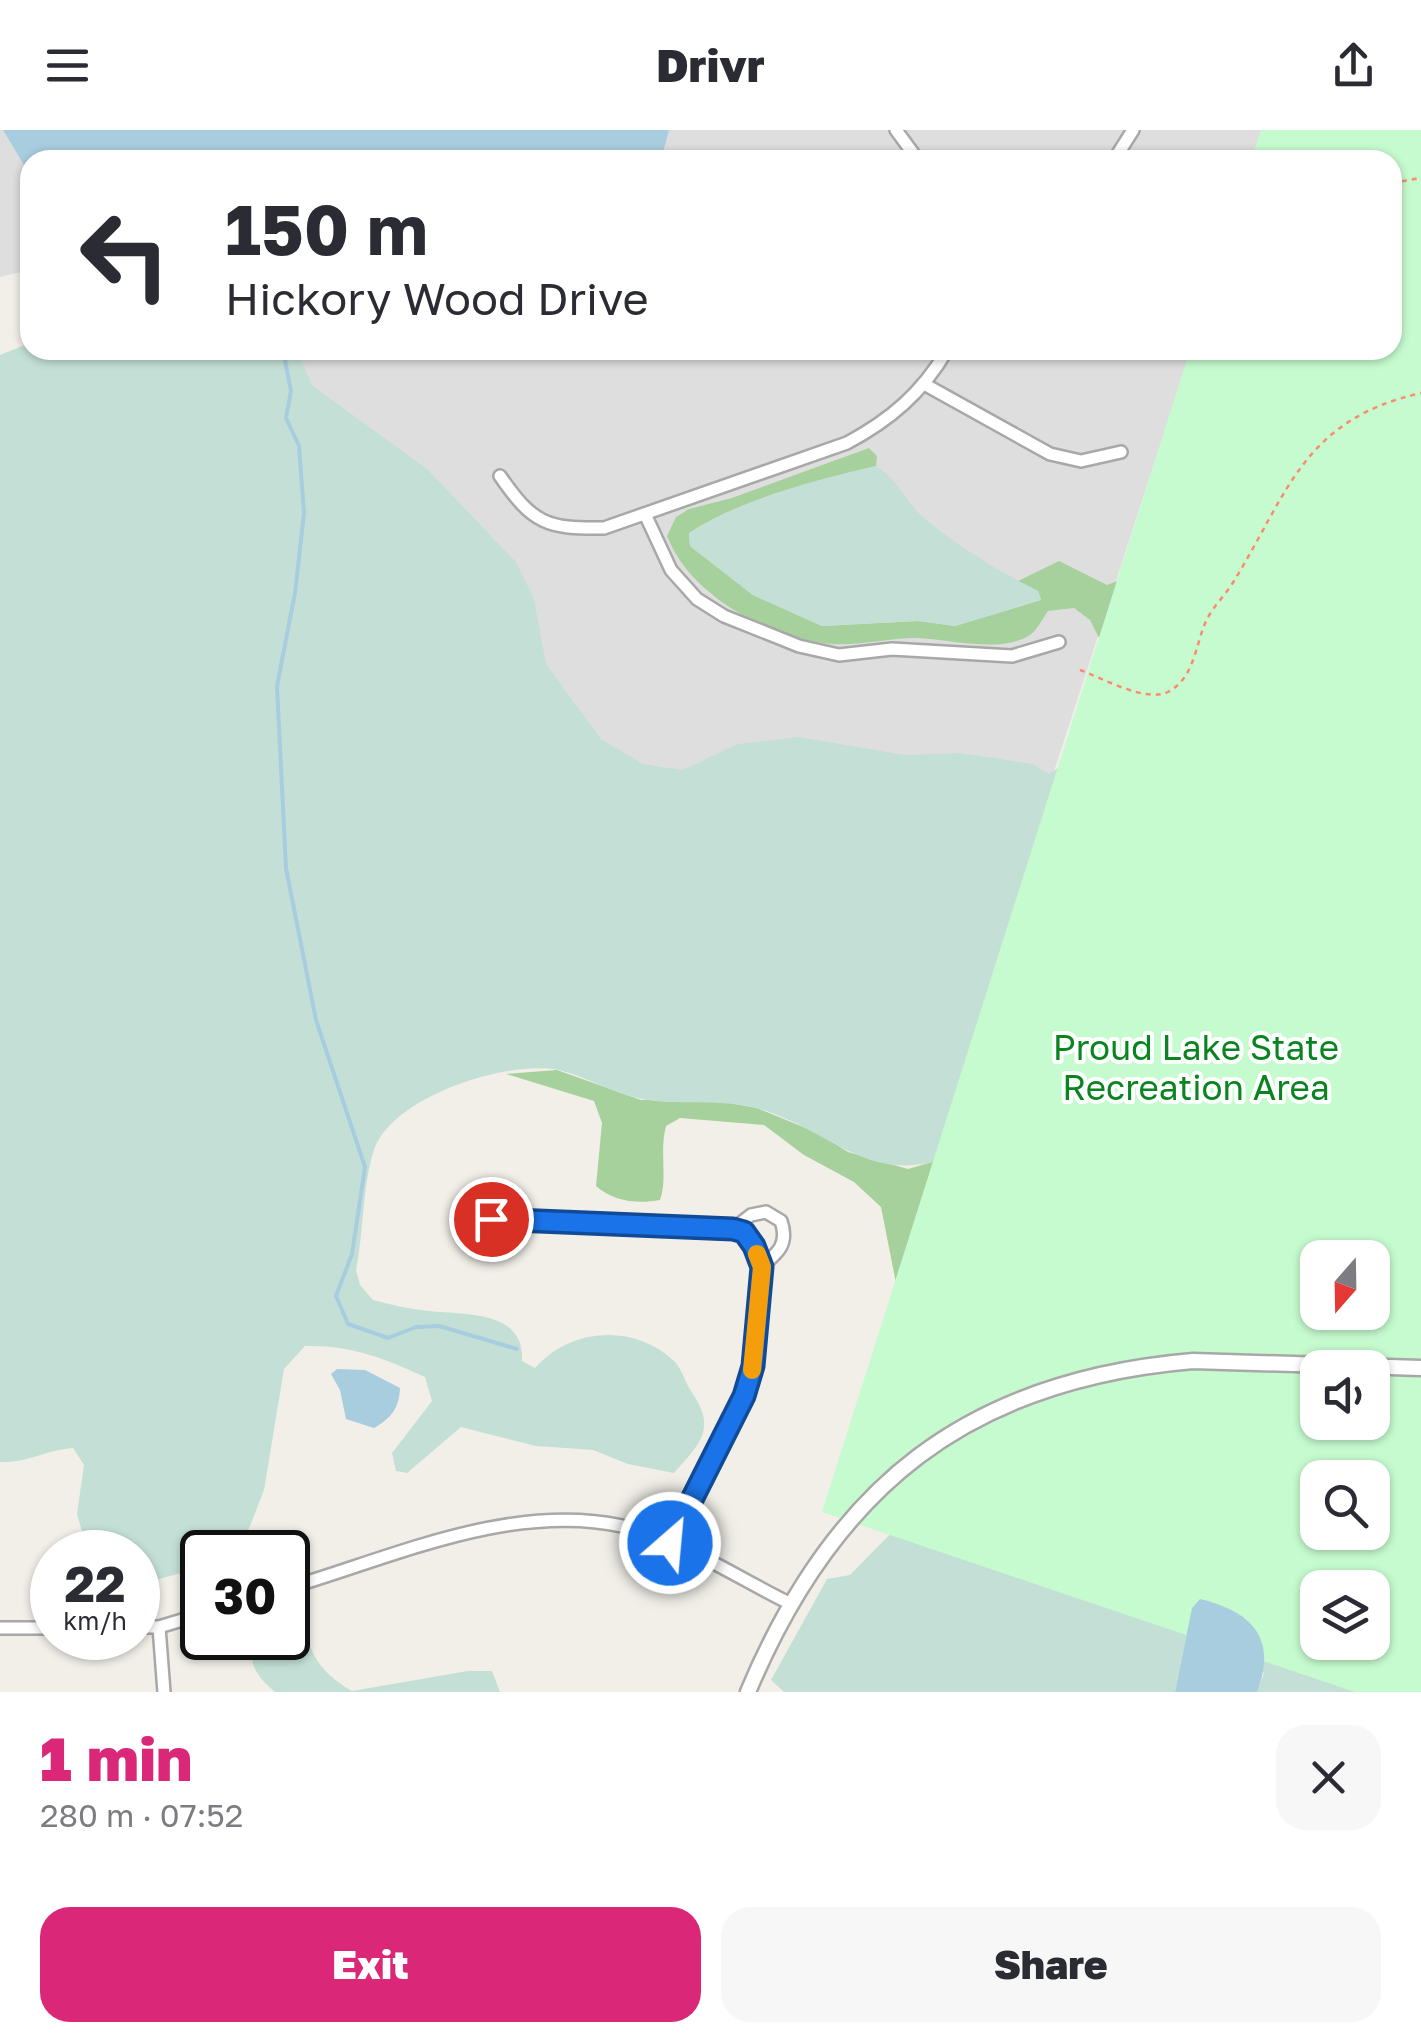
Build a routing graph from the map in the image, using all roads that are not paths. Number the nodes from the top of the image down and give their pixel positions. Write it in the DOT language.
graph roads {
  1 [pos="940,360"];
  2 [pos="924,384"];
  3 [pos="1121,452"];
  4 [pos="500,476"];
  5 [pos="645,514"];
  6 [pos="1059,642"];
  7 [pos="491,1219"];
  8 [pos="733,1229"];
  9 [pos="762,1267"];
  10 [pos="1421,1368"];
  11 [pos="670,1543"];
  12 [pos="310,1581"];
  13 [pos="789,1603"];
  14 [pos="0,1628"];
  15 [pos="30,1628"];
  16 [pos="160,1640"];
  17 [pos="164,1692"];
  18 [pos="748,1692"];
  1 -- 2 [label="street"];
  2 -- 3 [label="street"];
  2 -- 5 [label="street"];
  4 -- 5 [label="street"];
  5 -- 6 [label="street"];
  7 -- 8 [label="street"];
  8 -- 9 [label="street"];
  8 -- 9 [label="street"];
  9 -- 11 [label="street"];
  10 -- 13 [label="street"];
  11 -- 12 [label="street"];
  11 -- 13 [label="street"];
  13 -- 18 [label="street"];
  14 -- 15 [label="street"];
  16 -- 17 [label="street"];
}
